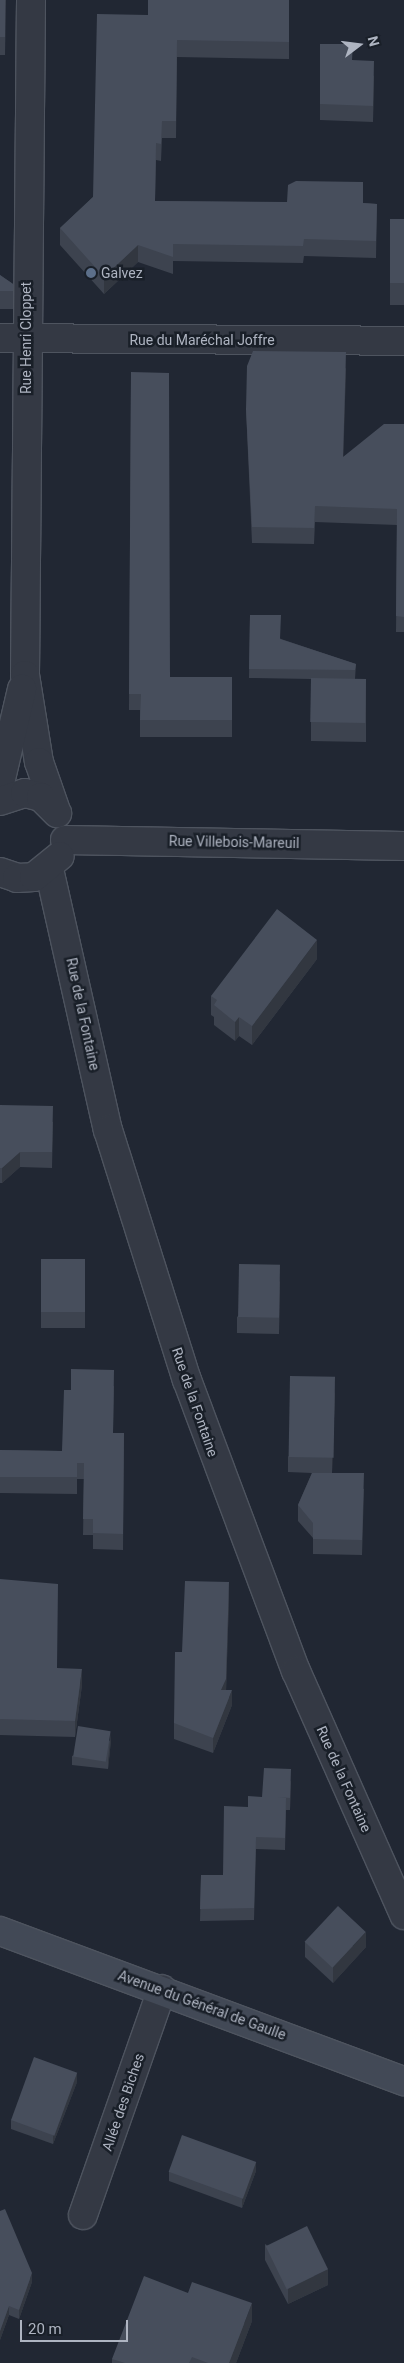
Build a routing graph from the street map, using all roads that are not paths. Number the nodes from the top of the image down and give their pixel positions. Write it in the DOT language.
graph roads {
  1 [pos="31,0"];
  2 [pos="13,339"];
  3 [pos="404,341"];
  4 [pos="25,675"];
  5 [pos="0,783"];
  6 [pos="0,801"];
  7 [pos="55,808"];
  8 [pos="65,840"];
  9 [pos="404,846"];
  10 [pos="50,869"];
  11 [pos="0,872"];
  12 [pos="404,1915"];
  13 [pos="0,1931"];
  14 [pos="162,1989"];
  15 [pos="404,2081"];
  16 [pos="83,2215"];
  1 -- 2 [label="street, Rue Henri Cloppet"];
  2 -- 3 [label="street, Rue du Maréchal Joffre"];
  2 -- 4 [label="street, Rue Henri Cloppet"];
  4 -- 5 [label="street, Rue Henri Cloppet"];
  4 -- 7 [label="street, Rue Henri Cloppet"];
  6 -- 7 [label="street"];
  7 -- 8 [label="street, Rue Henri Cloppet"];
  8 -- 9 [label="street, Rue Villebois-Mareuil"];
  8 -- 10 [label="street"];
  10 -- 11 [label="street"];
  10 -- 12 [label="street, Rue de la Fontaine"];
  13 -- 14 [label="street, Avenue du Général de Gaulle"];
  14 -- 15 [label="street, Avenue du Général de Gaulle"];
  14 -- 16 [label="street, Allée des Biches"];
}
